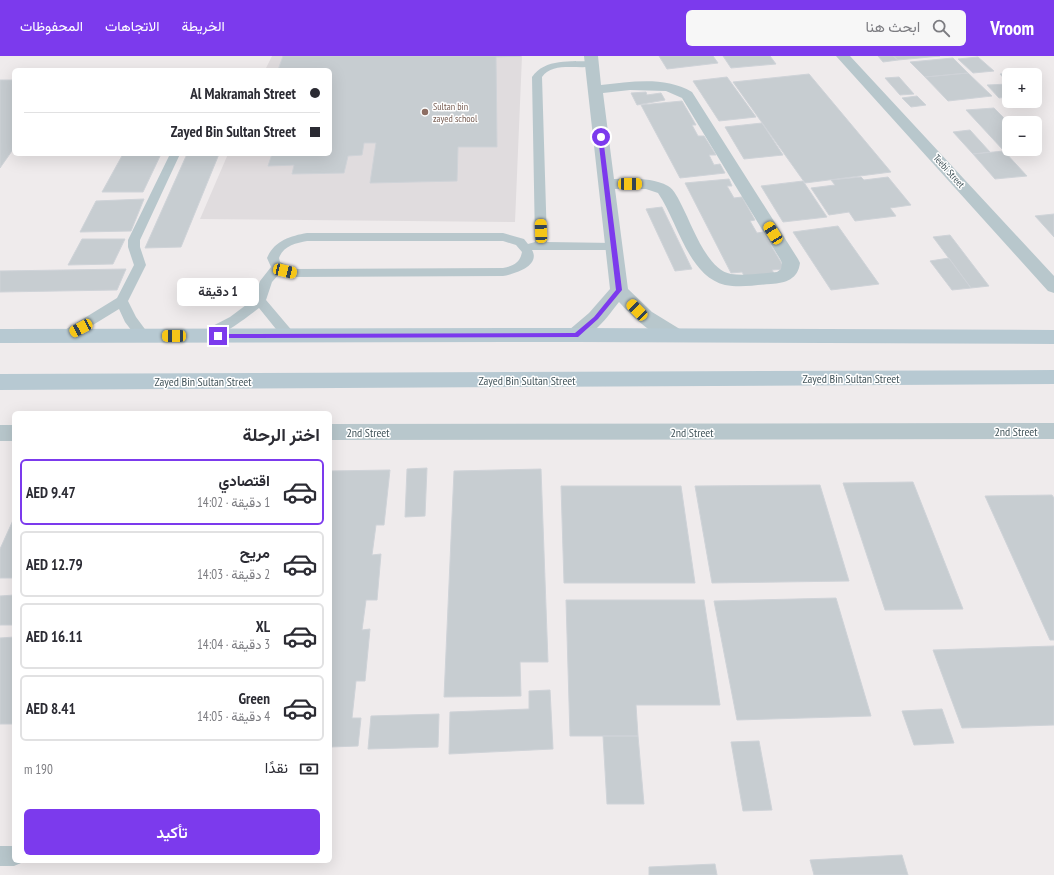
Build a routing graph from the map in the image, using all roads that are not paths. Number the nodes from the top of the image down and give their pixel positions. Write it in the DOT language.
graph roads {
  1 [pos="843,56"];
  2 [pos="591,60"];
  3 [pos="595,90"];
  4 [pos="174,156"];
  5 [pos="606,184"];
  6 [pos="525,246"];
  7 [pos="542,246"];
  8 [pos="614,247"];
  9 [pos="278,267"];
  10 [pos="1054,287"];
  11 [pos="619,290"];
  12 [pos="122,300"];
  13 [pos="260,300"];
  14 [pos="576,335"];
  15 [pos="0,336"];
  16 [pos="65,336"];
  17 [pos="143,336"];
  18 [pos="204,336"];
  19 [pos="289,336"];
  20 [pos="676,336"];
  21 [pos="1054,337"];
  22 [pos="1054,378"];
  23 [pos="0,382"];
  24 [pos="1054,431"];
  25 [pos="332,432"];
  26 [pos="0,433"];
  27 [pos="12,433"];
  28 [pos="0,856"];
  29 [pos="12,856"];
  1 -- 10 [label="street, Teebi Street"];
  2 -- 3 [label="street"];
  2 -- 7 [label="lane"];
  3 -- 5 [label="street"];
  3 -- 5 [label="street"];
  4 -- 12 [label="lane"];
  5 -- 8 [label="street"];
  6 -- 7 [label="lane"];
  6 -- 9 [label="lane"];
  6 -- 9 [label="lane"];
  7 -- 8 [label="lane"];
  8 -- 11 [label="street"];
  9 -- 13 [label="lane"];
  11 -- 14 [label="street"];
  11 -- 20 [label="street"];
  12 -- 16 [label="lane"];
  12 -- 17 [label="lane"];
  13 -- 18 [label="lane"];
  13 -- 19 [label="lane"];
  14 -- 19 [label="main road"];
  14 -- 20 [label="main road"];
  15 -- 16 [label="main road"];
  16 -- 17 [label="main road"];
  17 -- 18 [label="main road"];
  18 -- 19 [label="main road"];
  20 -- 21 [label="main road"];
  22 -- 23 [label="main road, Zayed Bin Sultan Street"];
  24 -- 25 [label="street, 2nd Street"];
  26 -- 27 [label="street"];
  28 -- 29 [label="lane"];
}
